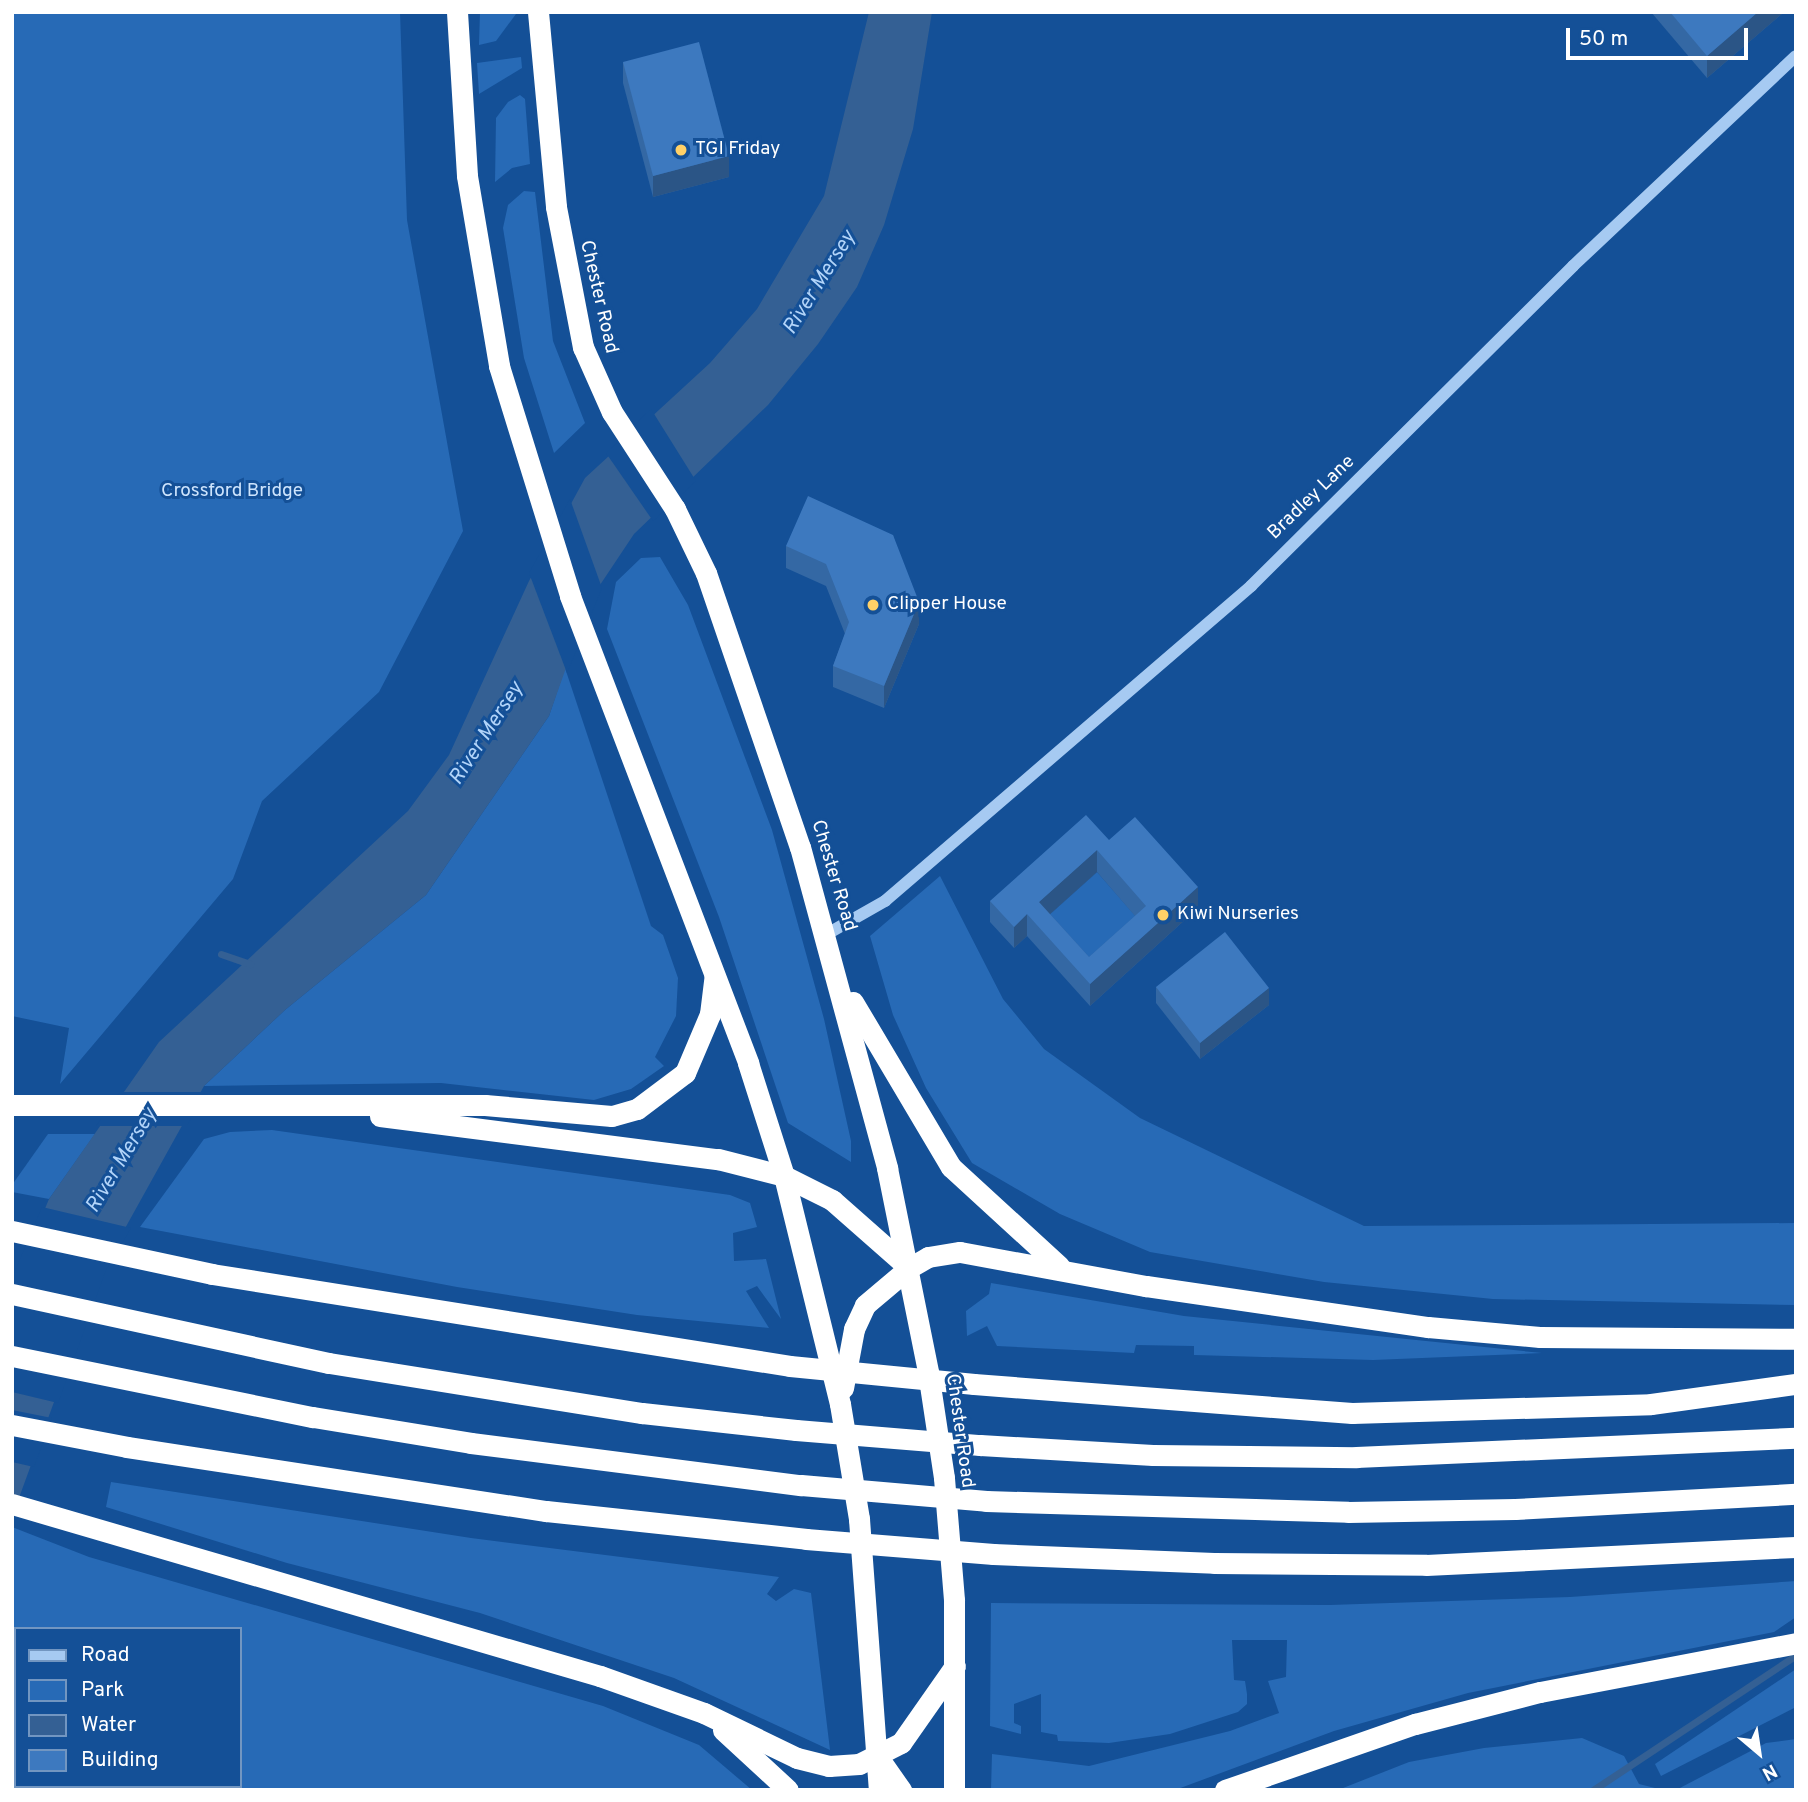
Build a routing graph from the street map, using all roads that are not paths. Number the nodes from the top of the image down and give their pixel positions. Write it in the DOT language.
graph roads {
  1 [pos="457,12"];
  2 [pos="538,12"];
  3 [pos="1796,56"];
  4 [pos="827,933"];
  5 [pos="715,971"];
  6 [pos="839,979"];
  7 [pos="12,1105"];
  8 [pos="311,1107"];
  9 [pos="784,1175"];
  10 [pos="12,1231"];
  11 [pos="909,1268"];
  12 [pos="1061,1268"];
  13 [pos="12,1294"];
  14 [pos="1796,1339"];
  15 [pos="12,1356"];
  16 [pos="1796,1384"];
  17 [pos="840,1404"];
  18 [pos="12,1425"];
  19 [pos="1796,1438"];
  20 [pos="1796,1494"];
  21 [pos="12,1504"];
  22 [pos="1796,1547"];
  23 [pos="1796,1643"];
  24 [pos="954,1666"];
  25 [pos="704,1713"];
  26 [pos="1415,1724"];
  27 [pos="878,1757"];
  28 [pos="788,1790"];
  29 [pos="880,1790"];
  30 [pos="901,1790"];
  31 [pos="954,1790"];
  32 [pos="1225,1790"];
  33 [pos="1254,1790"];
  1 -- 5 [label="highway"];
  2 -- 4 [label="highway, Chester Road"];
  3 -- 4 [label="street, Bradley Lane"];
  4 -- 6 [label="highway, Chester Road"];
  5 -- 8 [label="highway"];
  5 -- 9 [label="highway"];
  6 -- 11 [label="highway, Chester Road"];
  6 -- 12 [label="highway"];
  7 -- 8 [label="highway"];
  8 -- 9 [label="highway"];
  9 -- 11 [label="highway"];
  9 -- 17 [label="highway"];
  10 -- 16 [label="highway, bridge"];
  11 -- 12 [label="highway"];
  11 -- 17 [label="highway"];
  11 -- 24 [label="highway, Chester Road"];
  12 -- 14 [label="highway"];
  13 -- 19 [label="highway, bridge"];
  15 -- 20 [label="highway, bridge"];
  17 -- 27 [label="highway"];
  18 -- 22 [label="highway, bridge"];
  21 -- 25 [label="highway"];
  23 -- 26 [label="highway"];
  24 -- 27 [label="highway"];
  24 -- 31 [label="highway, Chester Road"];
  25 -- 27 [label="highway"];
  25 -- 28 [label="highway"];
  26 -- 32 [label="highway"];
  26 -- 33 [label="highway"];
  27 -- 29 [label="highway"];
  27 -- 30 [label="highway"];
}
